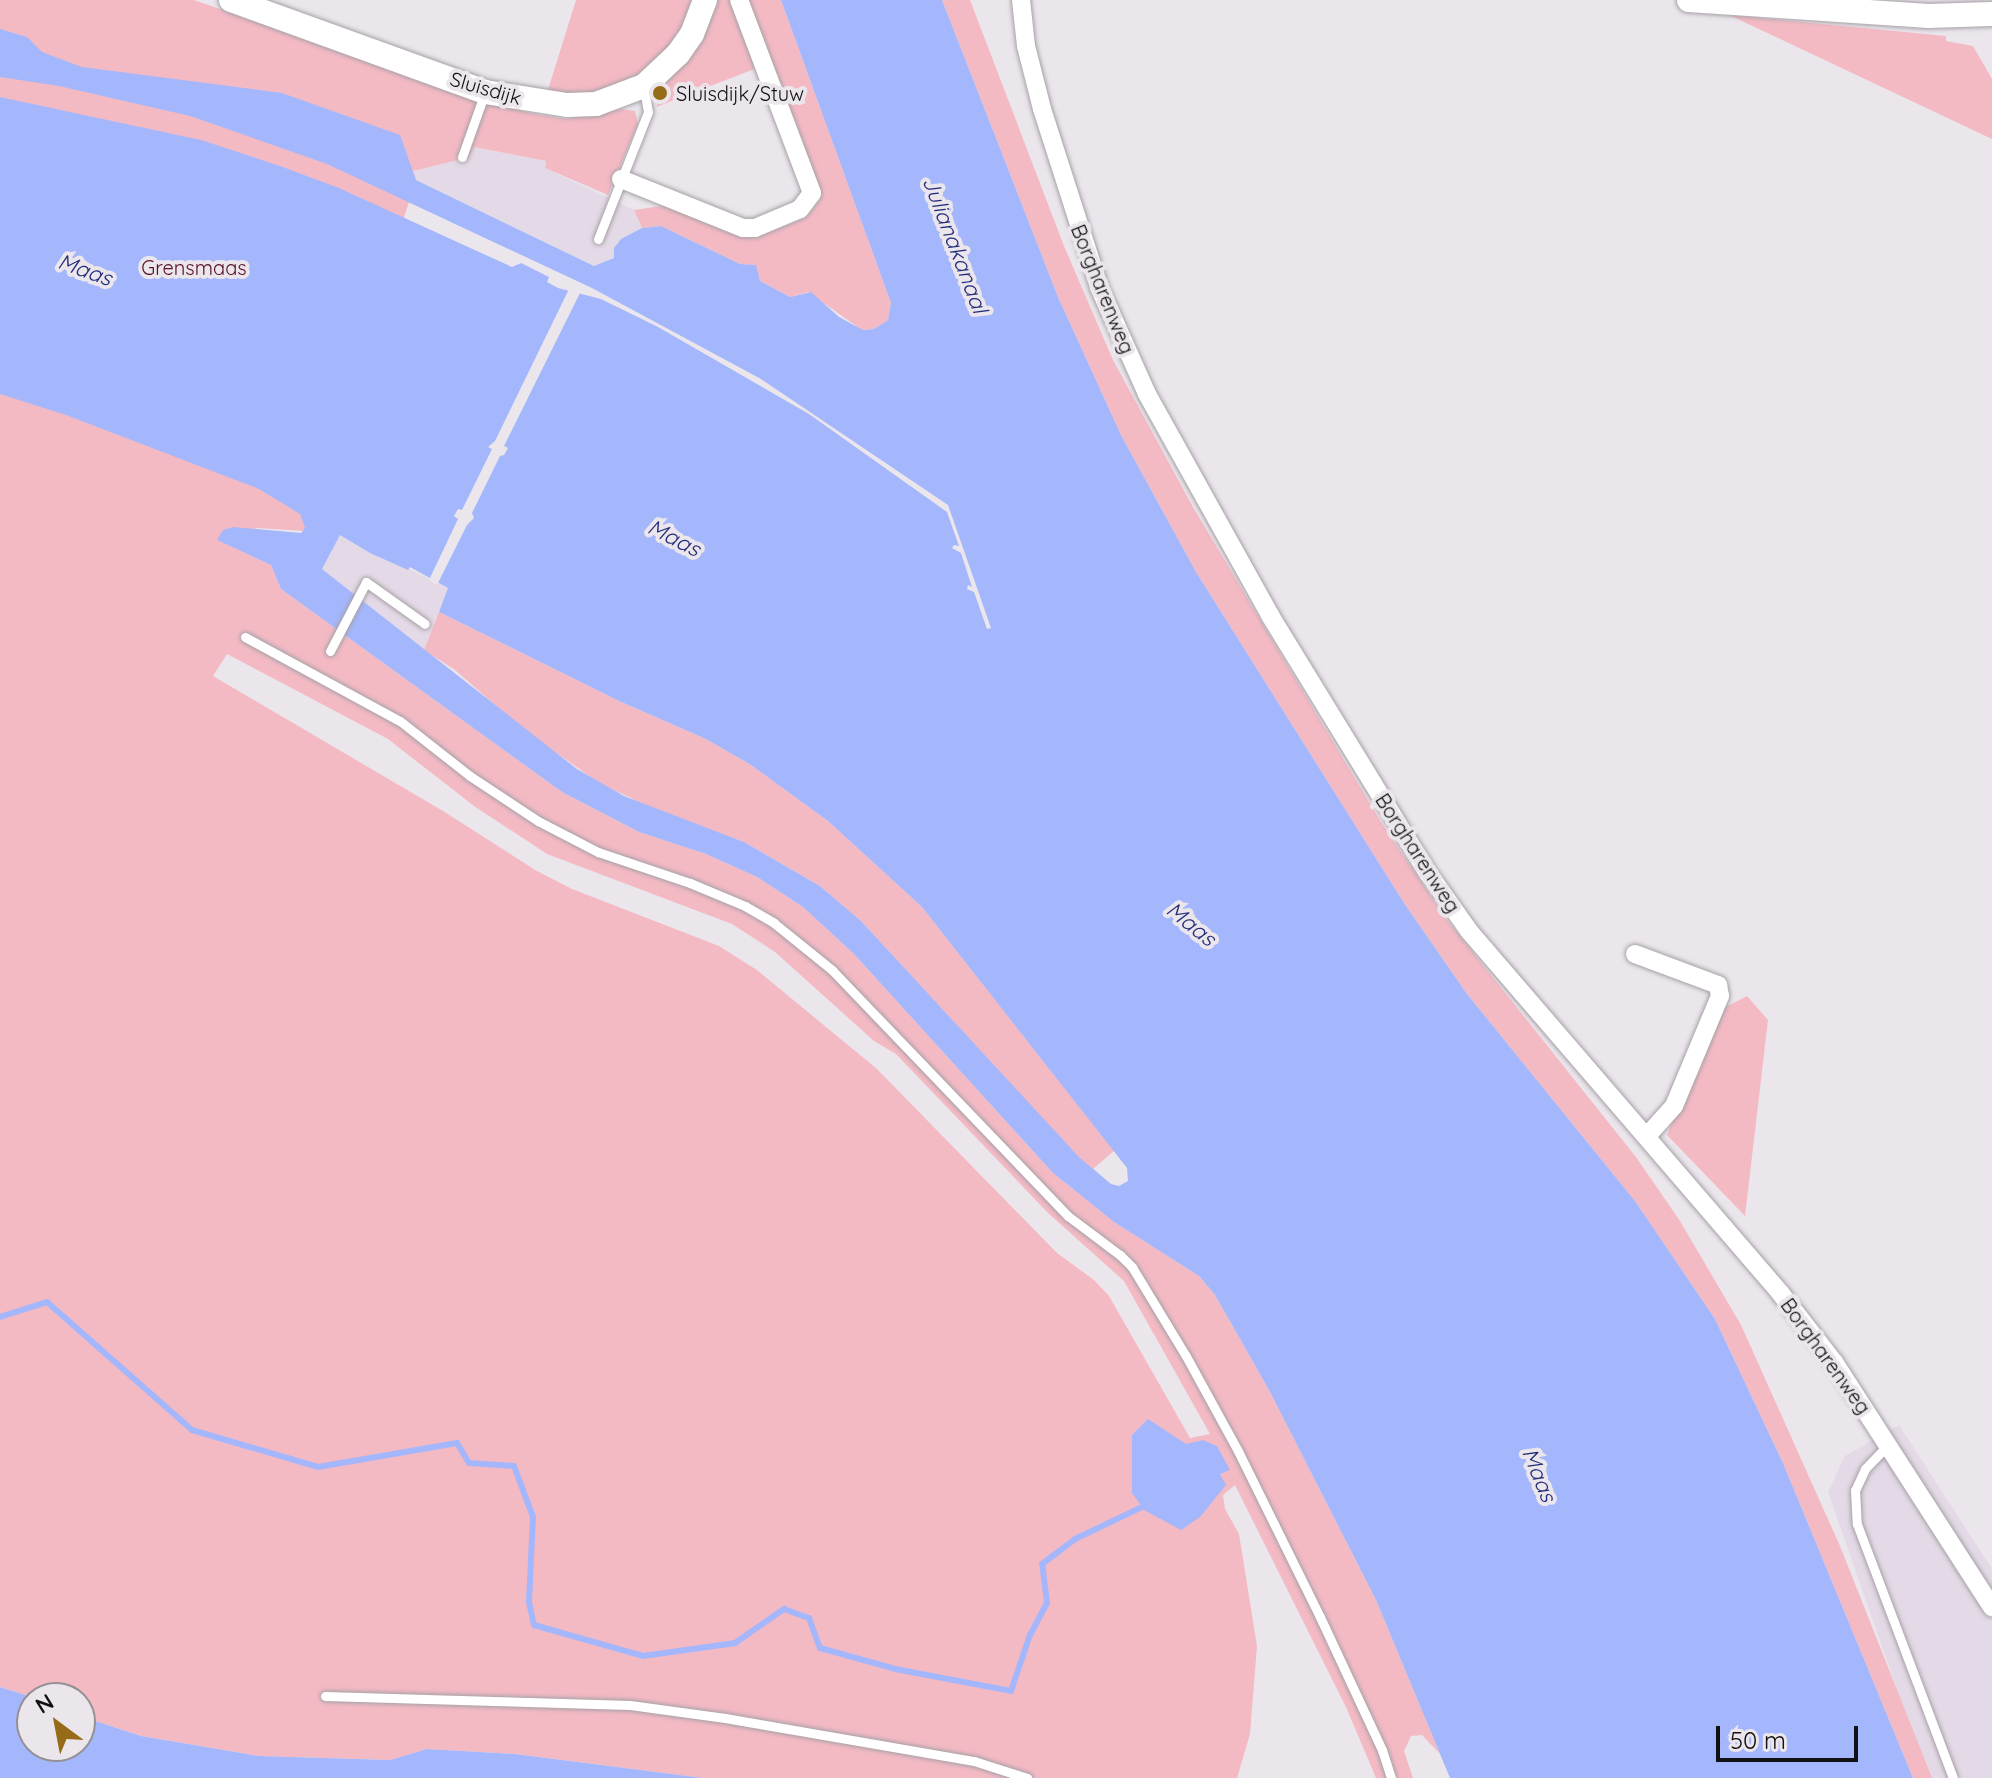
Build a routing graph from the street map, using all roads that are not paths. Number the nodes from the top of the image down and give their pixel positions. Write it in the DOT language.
graph roads {
  1 [pos="231,0"];
  2 [pos="705,0"];
  3 [pos="739,0"];
  4 [pos="1021,0"];
  5 [pos="1689,0"];
  6 [pos="1992,14"];
  7 [pos="644,86"];
  8 [pos="485,92"];
  9 [pos="462,157"];
  10 [pos="621,179"];
  11 [pos="598,239"];
  12 [pos="425,624"];
  13 [pos="245,637"];
  14 [pos="330,651"];
  15 [pos="1635,954"];
  16 [pos="1647,1136"];
  17 [pos="1888,1445"];
  18 [pos="1992,1607"];
  19 [pos="325,1696"];
  20 [pos="1027,1778"];
  21 [pos="1391,1778"];
  22 [pos="1953,1778"];
  1 -- 8 [label="street, Sluisdijk"];
  2 -- 7 [label="street, Sluisdijk"];
  3 -- 10 [label="street"];
  4 -- 16 [label="street, Borgharenweg"];
  5 -- 6 [label="street"];
  7 -- 8 [label="street, Sluisdijk"];
  7 -- 10 [label="lane"];
  8 -- 9 [label="lane"];
  10 -- 11 [label="lane"];
  12 -- 14 [label="lane"];
  13 -- 21 [label="lane"];
  15 -- 16 [label="street"];
  16 -- 17 [label="street, Borgharenweg"];
  17 -- 18 [label="street, Borgharenweg"];
  17 -- 22 [label="lane"];
  19 -- 20 [label="lane"];
}
